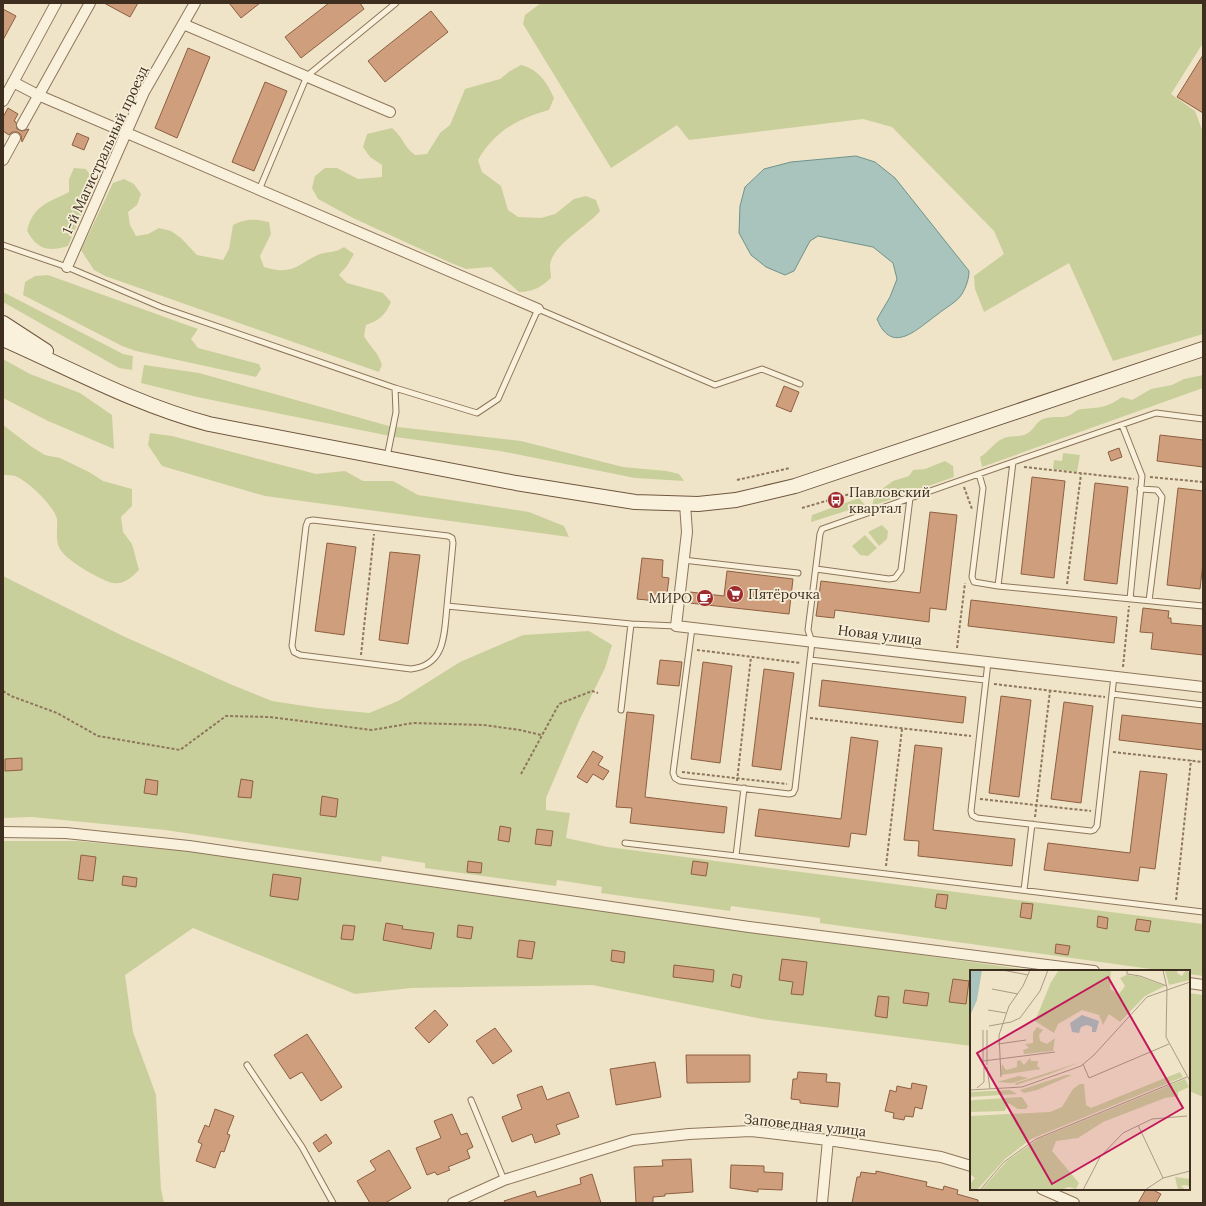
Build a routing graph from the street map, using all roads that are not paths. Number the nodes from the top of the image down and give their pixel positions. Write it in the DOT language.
graph roads {
  1 [pos="56,3"];
  2 [pos="90,3"];
  3 [pos="194,3"];
  4 [pos="396,3"];
  5 [pos="183,24"];
  6 [pos="306,76"];
  7 [pos="13,82"];
  8 [pos="38,95"];
  9 [pos="3,101"];
  10 [pos="390,112"];
  11 [pos="22,125"];
  12 [pos="126,133"];
  13 [pos="15,138"];
  14 [pos="3,160"];
  15 [pos="259,190"];
  16 [pos="3,245"];
  17 [pos="66,267"];
  18 [pos="538,309"];
  19 [pos="3,323"];
  20 [pos="3,339"];
  21 [pos="1203,349"];
  22 [pos="79,373"];
  23 [pos="800,384"];
  24 [pos="395,388"];
  25 [pos="1203,419"];
  26 [pos="1122,425"];
  27 [pos="387,458"];
  28 [pos="1013,464"];
  29 [pos="979,474"];
  30 [pos="1140,489"];
  31 [pos="910,498"];
  32 [pos="685,504"];
  33 [pos="684,560"];
  34 [pos="816,569"];
  35 [pos="798,573"];
  36 [pos="998,586"];
  37 [pos="1130,599"];
  38 [pos="1149,601"];
  39 [pos="448,606"];
  40 [pos="1203,606"];
  41 [pos="631,624"];
  42 [pos="676,626"];
  43 [pos="692,628"];
  44 [pos="812,642"];
  45 [pos="809,662"];
  46 [pos="988,662"];
  47 [pos="1118,677"];
  48 [pos="985,682"];
  49 [pos="1203,686"];
  50 [pos="1112,696"];
  51 [pos="1203,705"];
  52 [pos="621,710"];
  53 [pos="744,788"];
  54 [pos="1033,824"];
  55 [pos="3,832"];
  56 [pos="625,842"];
  57 [pos="736,856"];
  58 [pos="1024,890"];
  59 [pos="1203,912"];
  60 [pos="1086,970"];
  61 [pos="1190,983"];
  62 [pos="1203,985"];
  63 [pos="247,1065"];
  64 [pos="471,1100"];
  65 [pos="828,1140"];
  66 [pos="970,1166"];
  67 [pos="504,1180"];
  68 [pos="1044,1190"];
  69 [pos="333,1203"];
  70 [pos="453,1203"];
  71 [pos="822,1203"];
  72 [pos="1074,1203"];
  1 -- 7 [label="street"];
  2 -- 8 [label="street"];
  3 -- 5 [label="street, 1-й Магистральный проезд"];
  4 -- 6 [label="lane"];
  5 -- 6 [label="street"];
  5 -- 12 [label="street, 1-й Магистральный проезд"];
  6 -- 10 [label="street"];
  6 -- 15 [label="lane"];
  7 -- 8 [label="street"];
  7 -- 9 [label="street"];
  8 -- 11 [label="street"];
  8 -- 12 [label="street"];
  12 -- 15 [label="street"];
  12 -- 17 [label="street, 1-й Магистральный проезд"];
  13 -- 14 [label="street"];
  15 -- 18 [label="street"];
  16 -- 17 [label="lane"];
  17 -- 24 [label="lane"];
  18 -- 23 [label="lane"];
  18 -- 24 [label="lane"];
  19 -- 22 [label="main road"];
  20 -- 22 [label="main road"];
  21 -- 32 [label="main road"];
  22 -- 27 [label="main road"];
  24 -- 27 [label="lane"];
  25 -- 26 [label="lane"];
  26 -- 28 [label="lane"];
  26 -- 30 [label="lane"];
  27 -- 32 [label="main road"];
  28 -- 29 [label="lane"];
  28 -- 36 [label="lane"];
  29 -- 31 [label="lane"];
  29 -- 36 [label="lane"];
  30 -- 37 [label="lane"];
  30 -- 38 [label="lane"];
  31 -- 34 [label="lane"];
  31 -- 34 [label="lane"];
  32 -- 33 [label="street"];
  33 -- 35 [label="lane"];
  33 -- 42 [label="street"];
  34 -- 44 [label="lane"];
  36 -- 37 [label="lane"];
  37 -- 38 [label="lane"];
  38 -- 40 [label="lane"];
  39 -- 39 [label="lane"];
  39 -- 41 [label="lane"];
  41 -- 42 [label="lane"];
  41 -- 52 [label="lane"];
  42 -- 43 [label="street, Новая улица"];
  43 -- 44 [label="street, Новая улица"];
  43 -- 53 [label="lane"];
  44 -- 45 [label="lane"];
  44 -- 46 [label="street, Новая улица"];
  45 -- 48 [label="lane"];
  45 -- 53 [label="lane"];
  46 -- 47 [label="street, Новая улица"];
  46 -- 48 [label="lane"];
  47 -- 49 [label="street, Новая улица"];
  47 -- 50 [label="lane"];
  48 -- 54 [label="lane"];
  50 -- 51 [label="lane"];
  50 -- 54 [label="lane"];
  53 -- 57 [label="lane"];
  54 -- 58 [label="lane"];
  55 -- 60 [label="street"];
  56 -- 57 [label="lane"];
  57 -- 58 [label="lane"];
  58 -- 59 [label="lane"];
  61 -- 62 [label="street"];
  63 -- 69 [label="lane"];
  64 -- 67 [label="lane"];
  65 -- 66 [label="street, Заповедная улица"];
  65 -- 67 [label="street, Заповедная улица"];
  65 -- 71 [label="street"];
  67 -- 70 [label="street, Заповедная улица"];
  68 -- 72 [label="street"];
}
